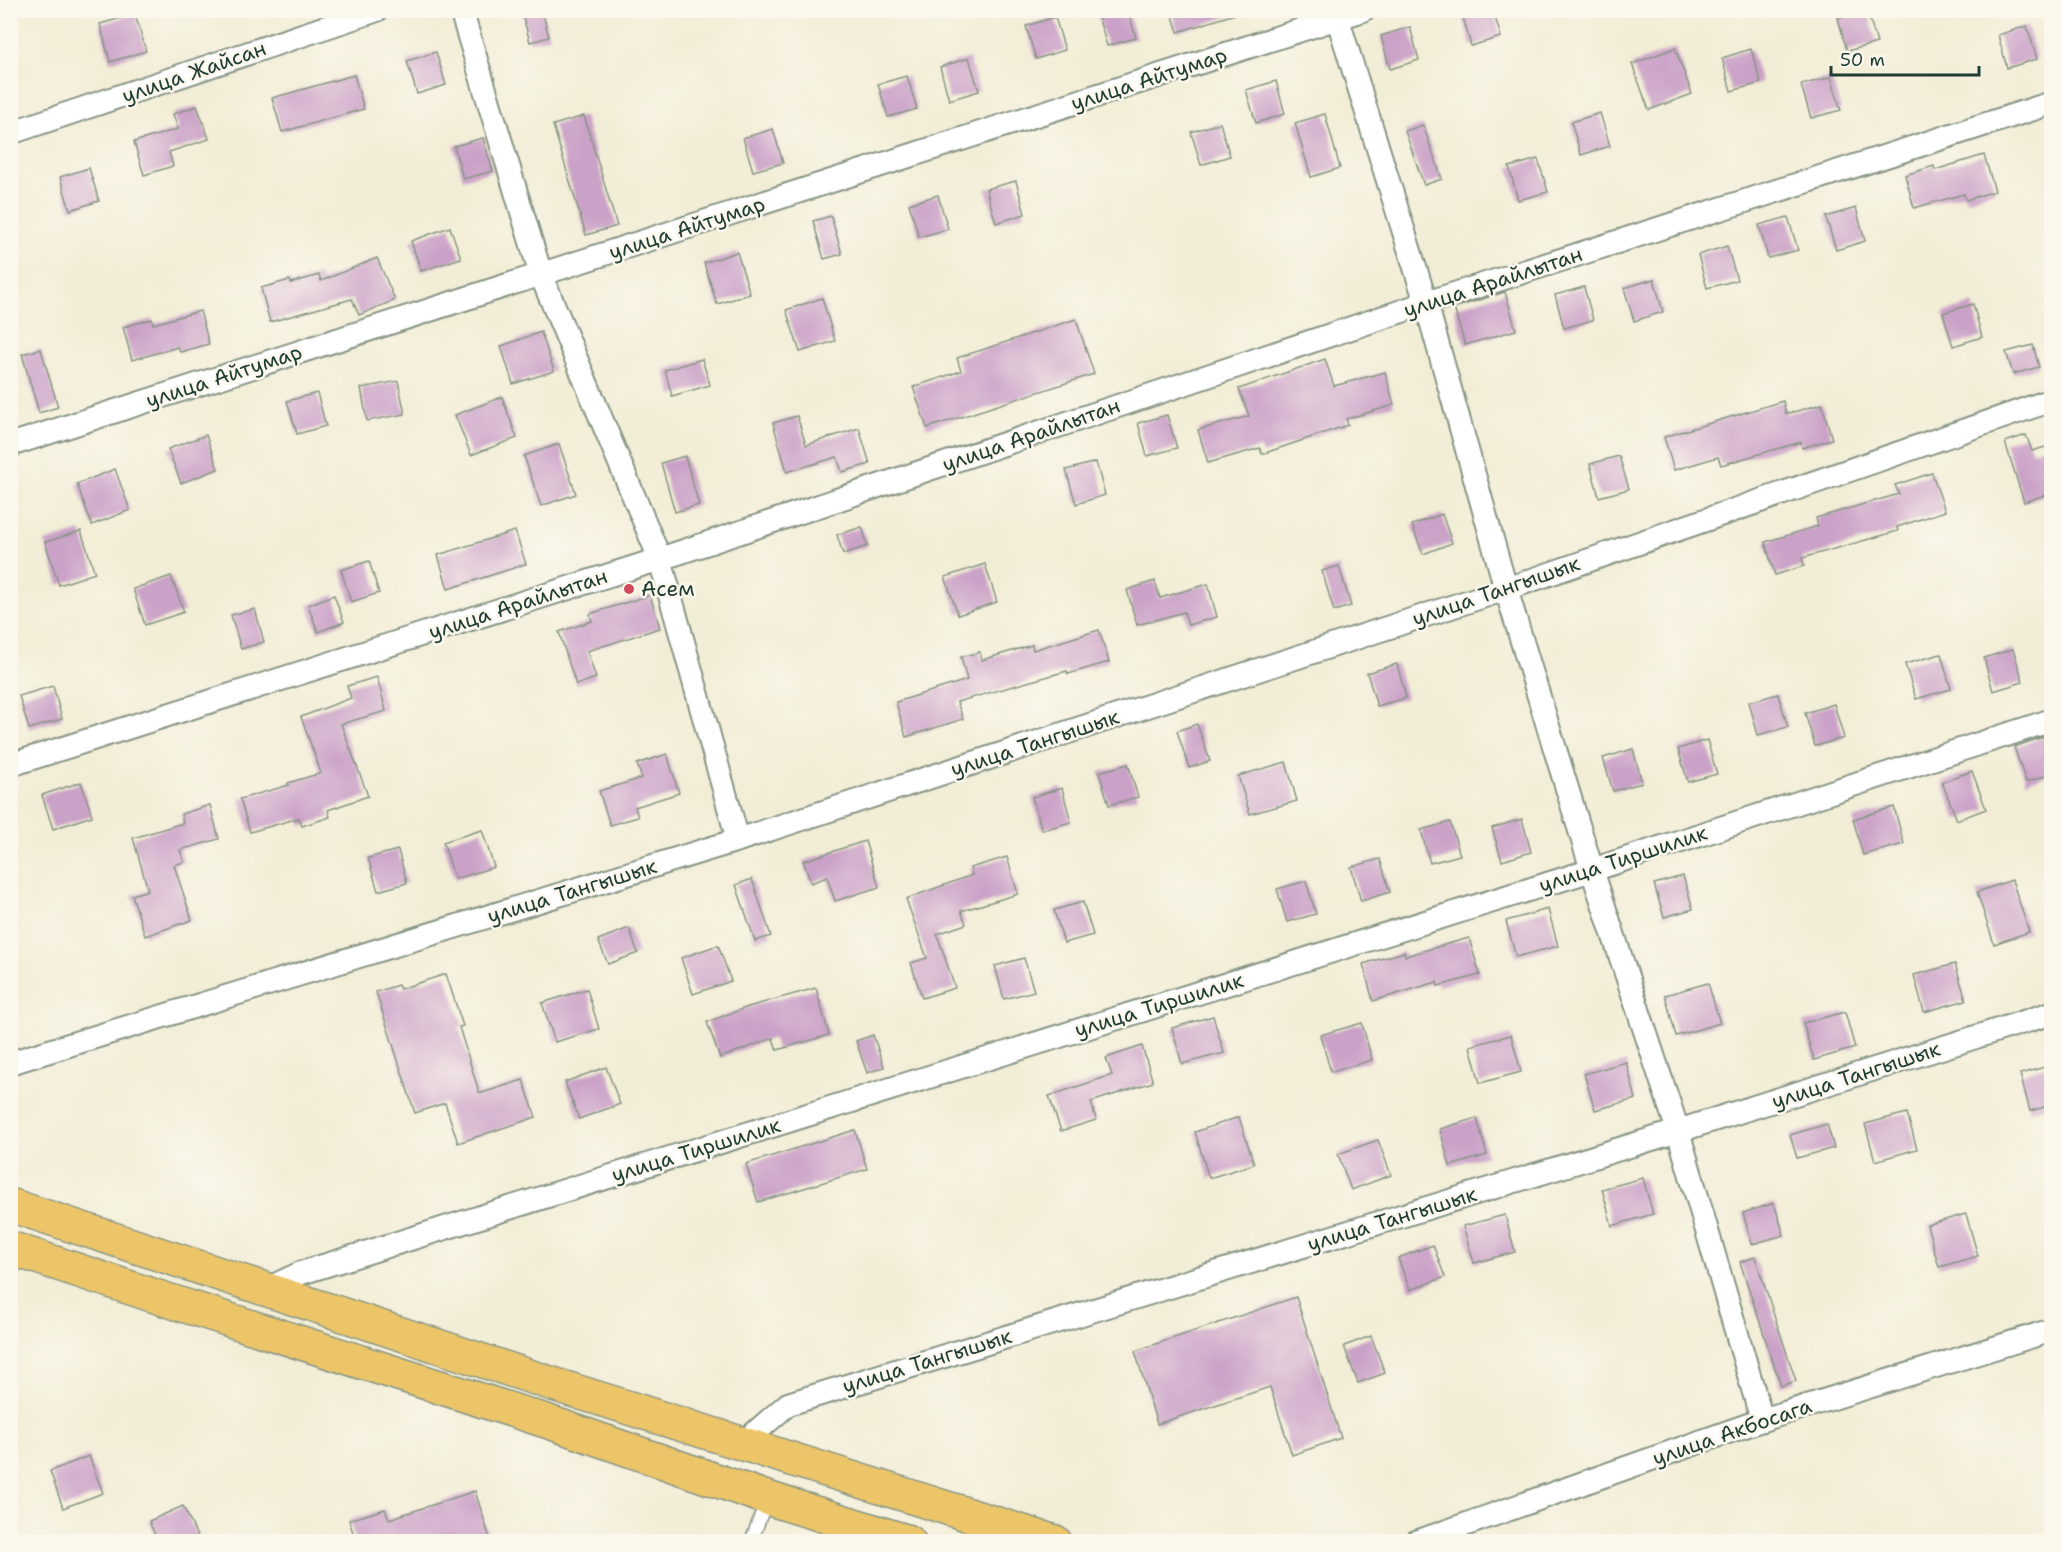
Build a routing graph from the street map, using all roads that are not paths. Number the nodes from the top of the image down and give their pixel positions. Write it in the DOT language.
graph roads {
  1 [pos="376,10"];
  2 [pos="461,10"];
  3 [pos="1363,10"];
  4 [pos="1337,15"];
  5 [pos="2052,103"];
  6 [pos="10,134"];
  7 [pos="541,275"];
  8 [pos="1426,303"];
  9 [pos="2052,400"];
  10 [pos="10,445"];
  11 [pos="660,559"];
  12 [pos="1506,589"];
  13 [pos="2052,720"];
  14 [pos="10,765"];
  15 [pos="738,840"];
  16 [pos="1592,870"];
  17 [pos="2052,1013"];
  18 [pos="10,1064"];
  19 [pos="1678,1131"];
  20 [pos="10,1205"];
  21 [pos="10,1248"];
  22 [pos="267,1289"];
  23 [pos="2052,1330"];
  24 [pos="1762,1420"];
  25 [pos="743,1443"];
  26 [pos="767,1498"];
  27 [pos="751,1542"];
  28 [pos="909,1542"];
  29 [pos="1055,1542"];
  30 [pos="1416,1542"];
  1 -- 6 [label="street, улица Жайсан"];
  2 -- 7 [label="street"];
  3 -- 4 [label="street, улица Айтумар"];
  4 -- 7 [label="street, улица Айтумар"];
  4 -- 8 [label="street"];
  5 -- 8 [label="street, улица Арайлытан"];
  7 -- 10 [label="street, улица Айтумар"];
  7 -- 11 [label="street"];
  8 -- 11 [label="street, улица Арайлытан"];
  8 -- 12 [label="street"];
  9 -- 12 [label="street, улица Тангышык"];
  11 -- 14 [label="street, улица Арайлытан"];
  11 -- 15 [label="street"];
  12 -- 15 [label="street, улица Тангышык"];
  12 -- 16 [label="street"];
  13 -- 16 [label="street, улица Тиршилик"];
  15 -- 18 [label="street, улица Тангышык"];
  16 -- 19 [label="street"];
  16 -- 22 [label="street, улица Тиршилик"];
  17 -- 19 [label="street, улица Тангышык"];
  19 -- 24 [label="street"];
  19 -- 25 [label="street, улица Тангышык"];
  20 -- 22 [label="highway"];
  21 -- 26 [label="highway"];
  22 -- 25 [label="highway"];
  23 -- 24 [label="street, улица Акбосага"];
  24 -- 30 [label="street, улица Акбосага"];
  25 -- 29 [label="highway"];
  26 -- 27 [label="lane"];
  26 -- 28 [label="highway"];
}
